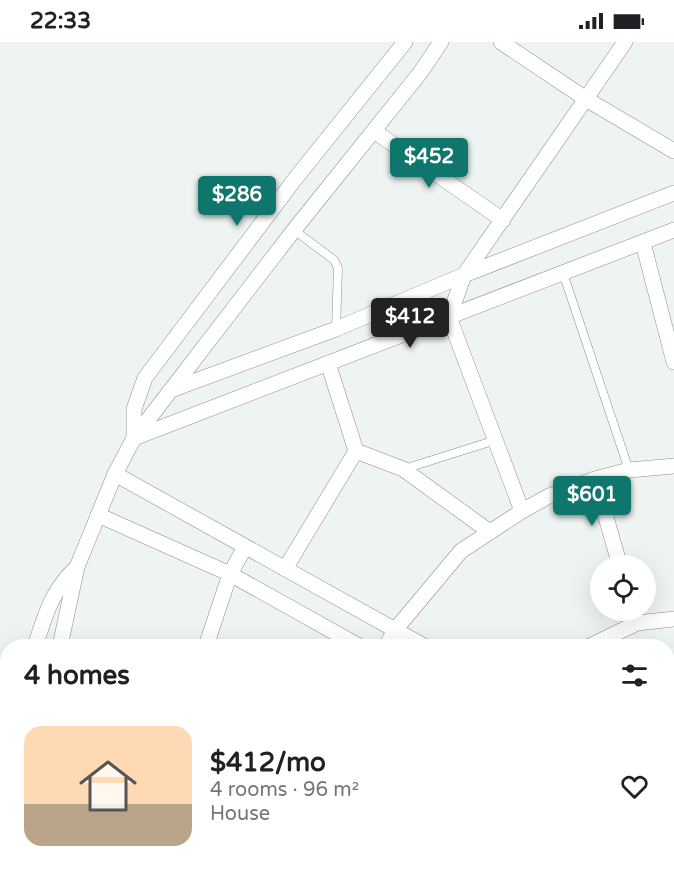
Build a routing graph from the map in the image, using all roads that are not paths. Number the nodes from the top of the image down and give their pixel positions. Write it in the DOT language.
graph roads {
  1 [pos="405,42"];
  2 [pos="441,42"];
  3 [pos="501,42"];
  4 [pos="625,42"];
  5 [pos="586,99"];
  6 [pos="374,131"];
  7 [pos="674,151"];
  8 [pos="674,193"];
  9 [pos="503,220"];
  10 [pos="294,230"];
  11 [pos="674,230"];
  12 [pos="643,243"];
  13 [pos="563,273"];
  14 [pos="464,275"];
  15 [pos="449,317"];
  16 [pos="336,329"];
  17 [pos="674,362"];
  18 [pos="328,363"];
  19 [pos="170,390"];
  20 [pos="134,438"];
  21 [pos="496,440"];
  22 [pos="356,451"];
  23 [pos="674,466"];
  24 [pos="403,469"];
  25 [pos="629,470"];
  26 [pos="115,474"];
  27 [pos="595,479"];
  28 [pos="522,511"];
  29 [pos="98,515"];
  30 [pos="490,532"];
  31 [pos="245,547"];
  32 [pos="617,555"];
  33 [pos="77,567"];
  34 [pos="285,569"];
  35 [pos="230,574"];
  36 [pos="656,618"];
  37 [pos="674,619"];
  38 [pos="630,621"];
  39 [pos="395,630"];
  40 [pos="37,639"];
  41 [pos="62,639"];
  42 [pos="208,639"];
  43 [pos="346,639"];
  44 [pos="390,639"];
  45 [pos="411,639"];
  46 [pos="600,639"];
  1 -- 20 [label="street"];
  2 -- 6 [label="street"];
  3 -- 5 [label="street"];
  4 -- 5 [label="street"];
  5 -- 7 [label="street"];
  5 -- 9 [label="street"];
  6 -- 9 [label="street"];
  6 -- 10 [label="street"];
  8 -- 14 [label="street"];
  9 -- 14 [label="street"];
  10 -- 16 [label="lane"];
  10 -- 19 [label="street"];
  11 -- 12 [label="street"];
  12 -- 13 [label="street"];
  12 -- 17 [label="street"];
  13 -- 15 [label="street"];
  13 -- 25 [label="lane"];
  14 -- 15 [label="street"];
  14 -- 16 [label="street"];
  15 -- 18 [label="street"];
  15 -- 21 [label="street"];
  16 -- 19 [label="street"];
  18 -- 20 [label="street"];
  18 -- 22 [label="street"];
  19 -- 20 [label="street"];
  20 -- 26 [label="street"];
  21 -- 24 [label="lane"];
  21 -- 28 [label="street"];
  22 -- 24 [label="street"];
  22 -- 34 [label="street"];
  23 -- 25 [label="street"];
  24 -- 30 [label="street"];
  25 -- 27 [label="street"];
  26 -- 29 [label="street"];
  26 -- 31 [label="street"];
  27 -- 28 [label="street"];
  27 -- 32 [label="street"];
  28 -- 30 [label="street"];
  29 -- 33 [label="street"];
  29 -- 35 [label="street"];
  30 -- 39 [label="street"];
  31 -- 34 [label="street"];
  31 -- 35 [label="street"];
  33 -- 40 [label="street"];
  33 -- 41 [label="street"];
  34 -- 39 [label="street"];
  35 -- 42 [label="street"];
  35 -- 43 [label="street"];
  36 -- 37 [label="street"];
  38 -- 46 [label="street"];
  39 -- 44 [label="street"];
  39 -- 45 [label="street"];
}
